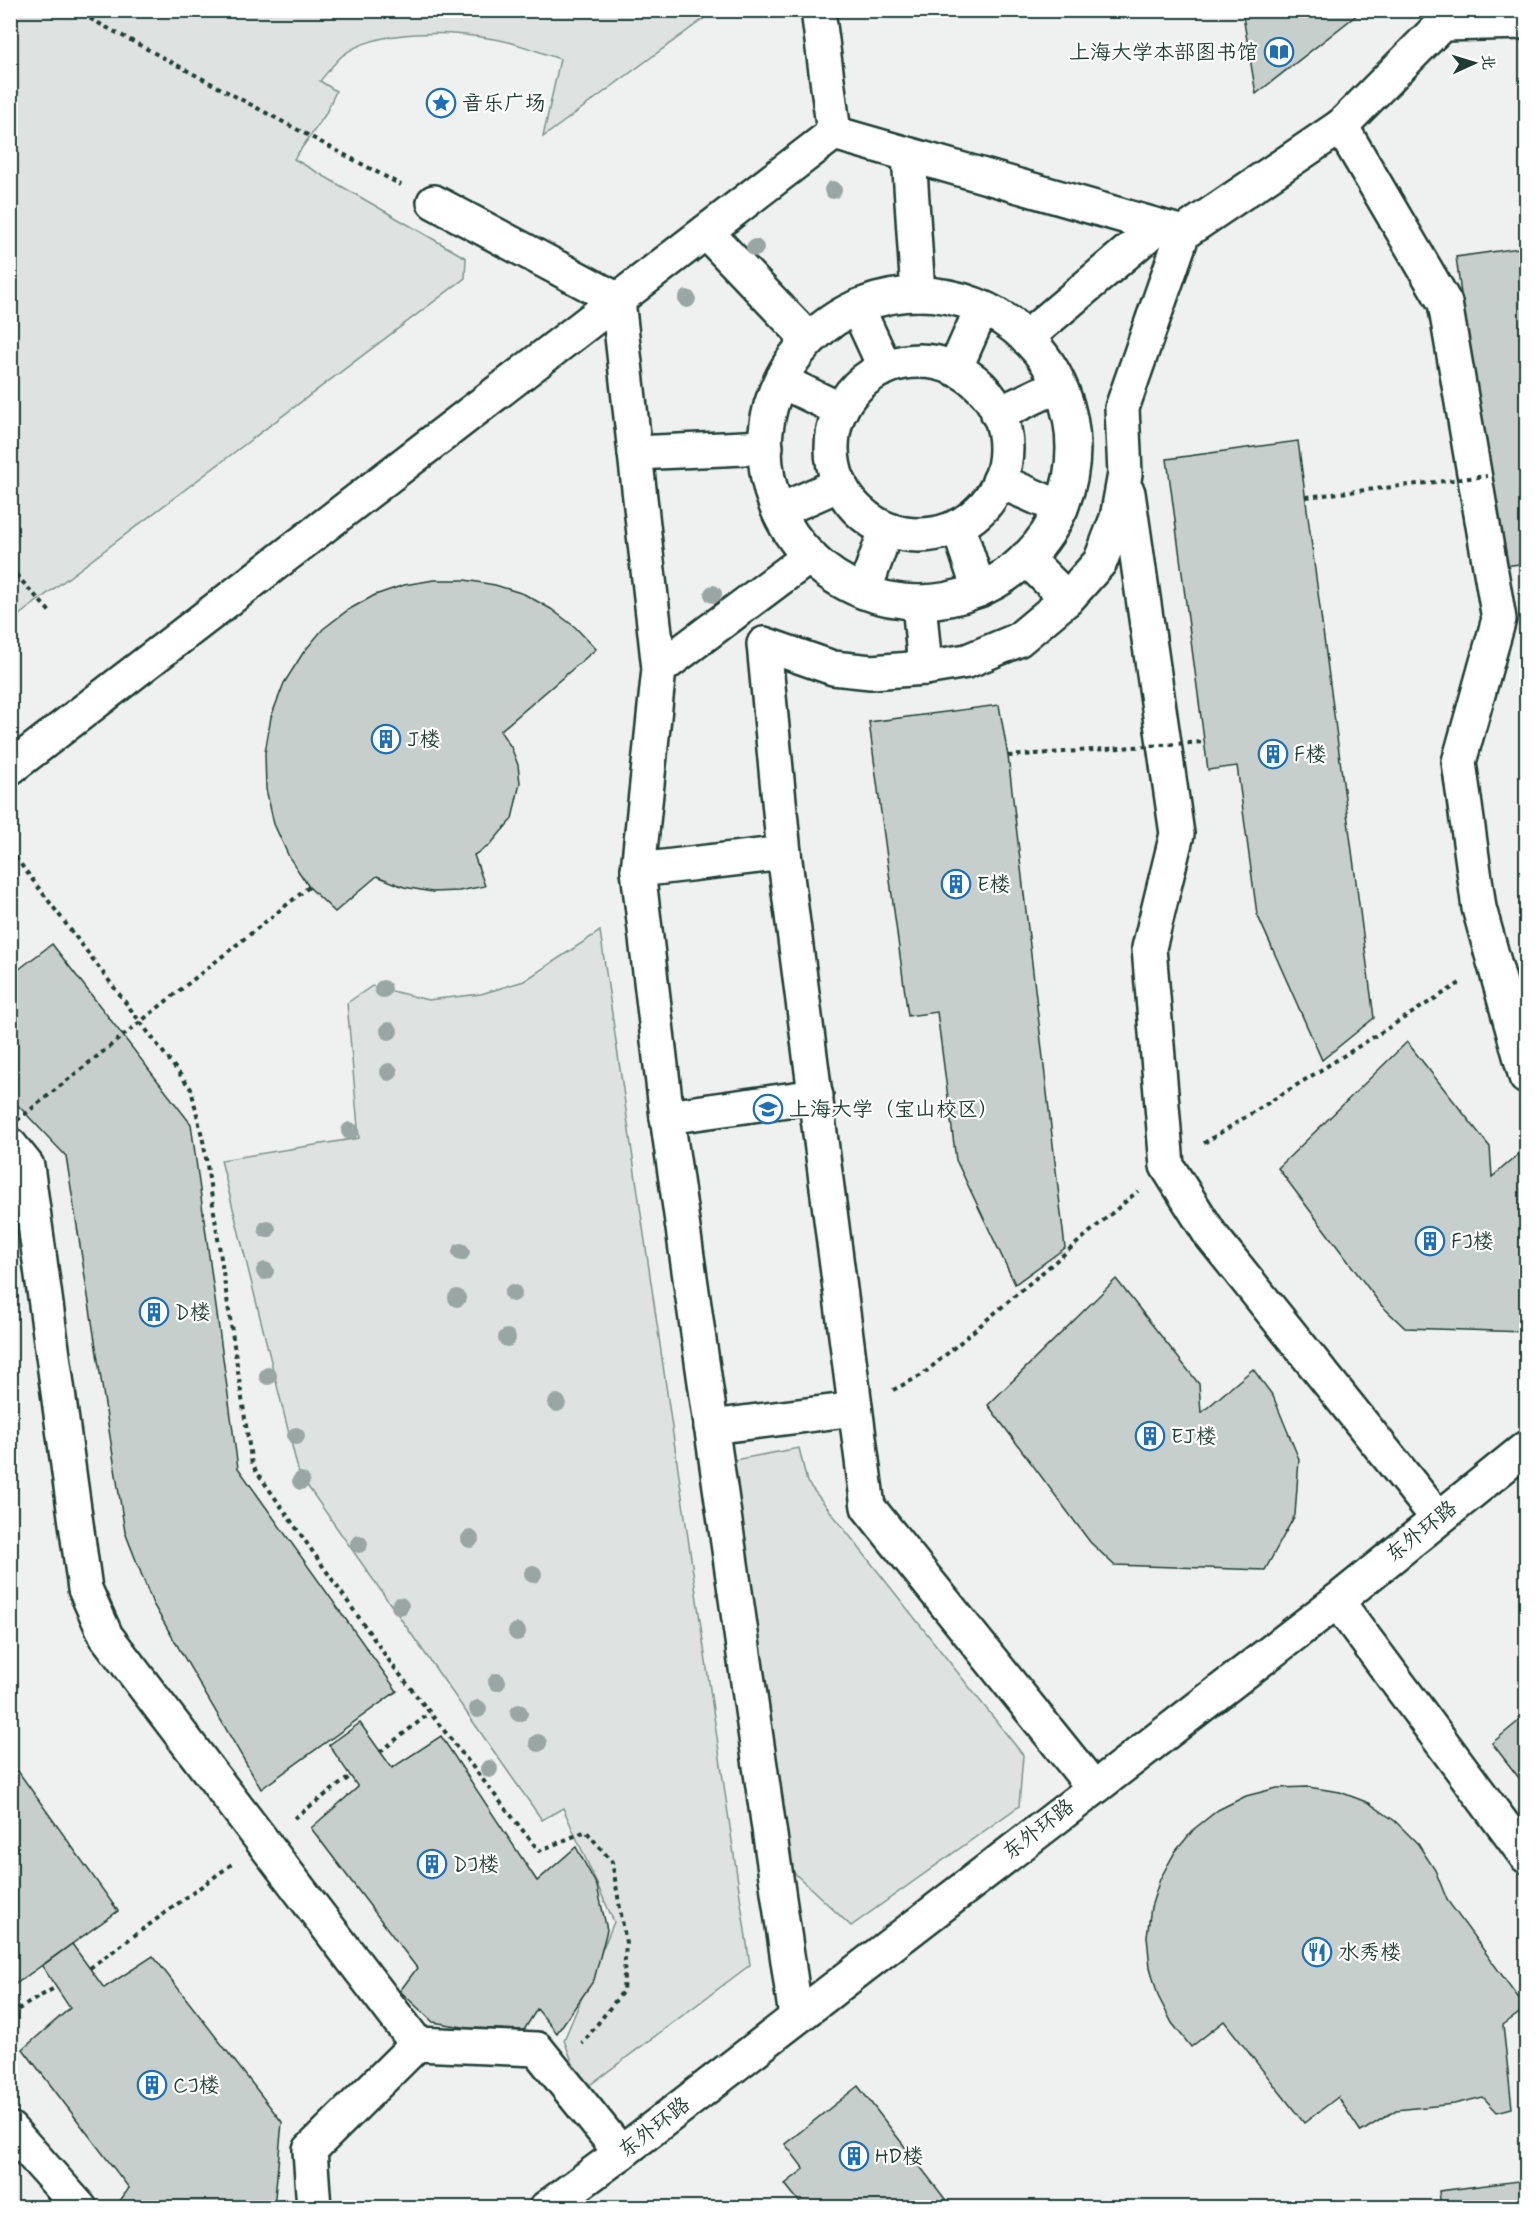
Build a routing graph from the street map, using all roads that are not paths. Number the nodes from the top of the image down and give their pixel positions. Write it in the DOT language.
graph roads {
  1 [pos="818,10"];
  2 [pos="1451,17"];
  3 [pos="1527,22"];
  4 [pos="1341,126"];
  5 [pos="834,133"];
  6 [pos="909,155"];
  7 [pos="434,202"];
  8 [pos="1170,230"];
  9 [pos="706,232"];
  10 [pos="918,294"];
  11 [pos="618,300"];
  12 [pos="857,307"];
  13 [pos="982,308"];
  14 [pos="1026,338"];
  15 [pos="809,340"];
  16 [pos="885,368"];
  17 [pos="955,369"];
  18 [pos="781,381"];
  19 [pos="1059,385"];
  20 [pos="841,410"];
  21 [pos="998,414"];
  22 [pos="766,447"];
  23 [pos="1072,448"];
  24 [pos="635,453"];
  25 [pos="1124,460"];
  26 [pos="999,481"];
  27 [pos="840,484"];
  28 [pos="1061,508"];
  29 [pos="779,511"];
  30 [pos="958,526"];
  31 [pos="886,530"];
  32 [pos="810,556"];
  33 [pos="1026,558"];
  34 [pos="979,590"];
  35 [pos="864,592"];
  36 [pos="1067,599"];
  37 [pos="920,602"];
  38 [pos="926,668"];
  39 [pos="659,669"];
  40 [pos="10,768"];
  41 [pos="784,853"];
  42 [pos="638,870"];
  43 [pos="1527,1077"];
  44 [pos="816,1096"];
  45 [pos="667,1117"];
  46 [pos="10,1145"];
  47 [pos="855,1409"];
  48 [pos="711,1427"];
  49 [pos="1527,1448"];
  50 [pos="1437,1517"];
  51 [pos="1336,1601"];
  52 [pos="1093,1787"];
  53 [pos="1527,1856"];
  54 [pos="796,2017"];
  55 [pos="417,2044"];
  56 [pos="10,2129"];
  57 [pos="621,2153"];
  58 [pos="80,2208"];
  59 [pos="314,2208"];
  60 [pos="546,2208"];
  1 -- 5 [label="street"];
  2 -- 3 [label="street"];
  2 -- 4 [label="street"];
  4 -- 8 [label="street"];
  4 -- 43 [label="street"];
  5 -- 6 [label="street"];
  5 -- 9 [label="street"];
  6 -- 8 [label="street"];
  6 -- 10 [label="street"];
  7 -- 11 [label="street"];
  8 -- 14 [label="street"];
  8 -- 25 [label="street"];
  9 -- 11 [label="street"];
  9 -- 15 [label="street"];
  10 -- 12 [label="street"];
  10 -- 13 [label="street"];
  11 -- 24 [label="street"];
  11 -- 40 [label="street"];
  12 -- 15 [label="street"];
  12 -- 16 [label="street"];
  13 -- 14 [label="street"];
  13 -- 17 [label="street"];
  14 -- 19 [label="street"];
  15 -- 18 [label="street"];
  16 -- 17 [label="street"];
  16 -- 20 [label="street"];
  17 -- 21 [label="street"];
  18 -- 20 [label="street"];
  18 -- 22 [label="street"];
  19 -- 21 [label="street"];
  19 -- 23 [label="street"];
  20 -- 27 [label="street"];
  21 -- 26 [label="street"];
  22 -- 24 [label="street"];
  22 -- 29 [label="street"];
  23 -- 25 [label="street"];
  23 -- 28 [label="street"];
  24 -- 39 [label="street"];
  25 -- 36 [label="street"];
  25 -- 50 [label="street"];
  26 -- 28 [label="street"];
  26 -- 30 [label="street"];
  27 -- 29 [label="street"];
  27 -- 31 [label="street"];
  28 -- 33 [label="street"];
  29 -- 32 [label="street"];
  30 -- 31 [label="street"];
  30 -- 34 [label="street"];
  31 -- 35 [label="street"];
  32 -- 35 [label="street"];
  32 -- 39 [label="street"];
  33 -- 34 [label="street"];
  33 -- 36 [label="street"];
  34 -- 37 [label="street"];
  35 -- 37 [label="street"];
  36 -- 38 [label="street"];
  37 -- 38 [label="street"];
  38 -- 41 [label="street"];
  39 -- 42 [label="street"];
  41 -- 42 [label="street"];
  41 -- 44 [label="street"];
  42 -- 45 [label="street"];
  44 -- 45 [label="street"];
  44 -- 47 [label="street"];
  45 -- 48 [label="street"];
  46 -- 55 [label="street"];
  47 -- 48 [label="street"];
  47 -- 52 [label="street"];
  48 -- 54 [label="street"];
  49 -- 50 [label="street, 东外环路"];
  50 -- 51 [label="street, 东外环路"];
  51 -- 52 [label="street, 东外环路"];
  51 -- 53 [label="street"];
  52 -- 54 [label="street, 东外环路"];
  54 -- 57 [label="street, 东外环路"];
  55 -- 57 [label="street"];
  55 -- 59 [label="street"];
  56 -- 58 [label="street"];
  57 -- 60 [label="street, 东外环路"];
}
